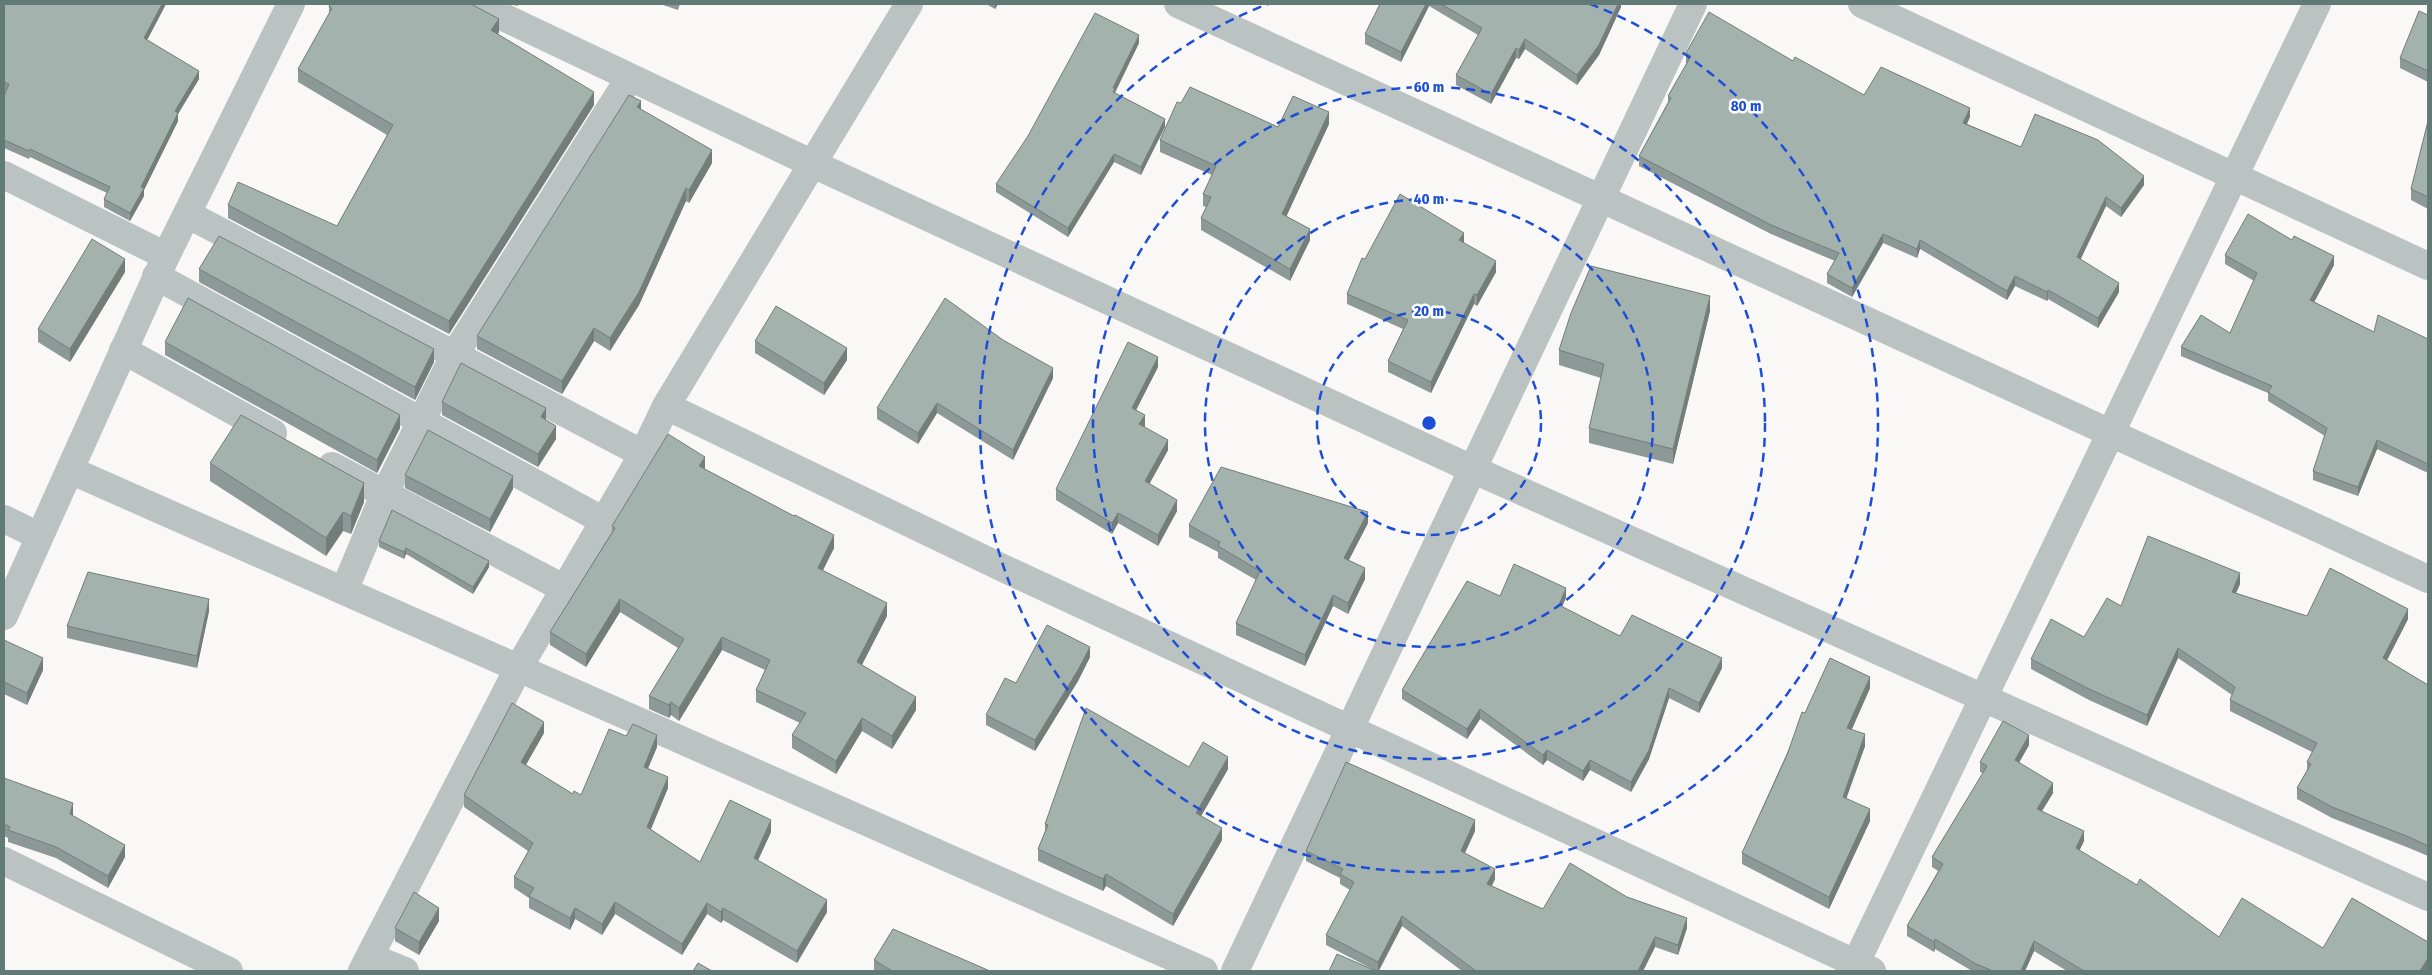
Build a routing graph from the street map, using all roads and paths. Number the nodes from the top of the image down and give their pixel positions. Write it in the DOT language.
graph roads {
  1 [pos="291,4"];
  2 [pos="476,4"];
  3 [pos="909,4"];
  4 [pos="1178,4"];
  5 [pos="1693,4"];
  6 [pos="1862,4"];
  7 [pos="2317,4"];
  8 [pos="630,77"];
  9 [pos="813,164"];
  10 [pos="4,175"];
  11 [pos="2234,176"];
  12 [pos="1601,199"];
  13 [pos="187,214"];
  14 [pos="161,266"];
  15 [pos="2428,266"];
  16 [pos="124,350"];
  17 [pos="455,354"];
  18 [pos="666,406"];
  19 [pos="420,421"];
  20 [pos="2111,433"];
  21 [pos="643,454"];
  22 [pos="1472,469"];
  23 [pos="70,470"];
  24 [pos="384,495"];
  25 [pos="4,519"];
  26 [pos="604,521"];
  27 [pos="39,536"];
  28 [pos="2428,579"];
  29 [pos="565,589"];
  30 [pos="344,591"];
  31 [pos="4,616"];
  32 [pos="518,669"];
  33 [pos="1984,698"];
  34 [pos="1350,728"];
  35 [pos="4,861"];
  36 [pos="2428,897"];
  37 [pos="366,964"];
  38 [pos="1860,969"];
  39 [pos="229,971"];
  40 [pos="405,971"];
  41 [pos="1204,971"];
  42 [pos="1235,971"];
  1 -- 13 [label="street"];
  2 -- 8 [label="street"];
  3 -- 9 [label="street"];
  4 -- 12 [label="street"];
  5 -- 12 [label="street"];
  6 -- 11 [label="street"];
  7 -- 11 [label="street"];
  8 -- 9 [label="street"];
  8 -- 17 [label="street"];
  9 -- 18 [label="street"];
  9 -- 22 [label="street"];
  10 -- 14 [label="street"];
  11 -- 15 [label="street"];
  11 -- 20 [label="street"];
  12 -- 20 [label="street"];
  12 -- 22 [label="street"];
  13 -- 14 [label="street"];
  13 -- 17 [label="street"];
  14 -- 16 [label="street"];
  14 -- 19 [label="street"];
  16 -- 23 [label="street"];
  16 -- 24 [label="street"];
  17 -- 19 [label="street"];
  17 -- 21 [label="street"];
  18 -- 21 [label="street"];
  18 -- 34 [label="street"];
  19 -- 24 [label="street"];
  19 -- 26 [label="street"];
  20 -- 28 [label="street"];
  20 -- 33 [label="street"];
  21 -- 26 [label="street"];
  22 -- 33 [label="street"];
  22 -- 34 [label="street"];
  23 -- 27 [label="street"];
  23 -- 30 [label="street"];
  24 -- 29 [label="street"];
  24 -- 30 [label="street"];
  25 -- 27 [label="street"];
  26 -- 29 [label="street"];
  27 -- 31 [label="street"];
  29 -- 32 [label="street"];
  30 -- 32 [label="street"];
  32 -- 37 [label="street"];
  32 -- 41 [label="street"];
  33 -- 36 [label="street"];
  33 -- 38 [label="street"];
  34 -- 38 [label="street"];
  34 -- 42 [label="street"];
  35 -- 39 [label="street"];
  37 -- 40 [label="street"];
}
